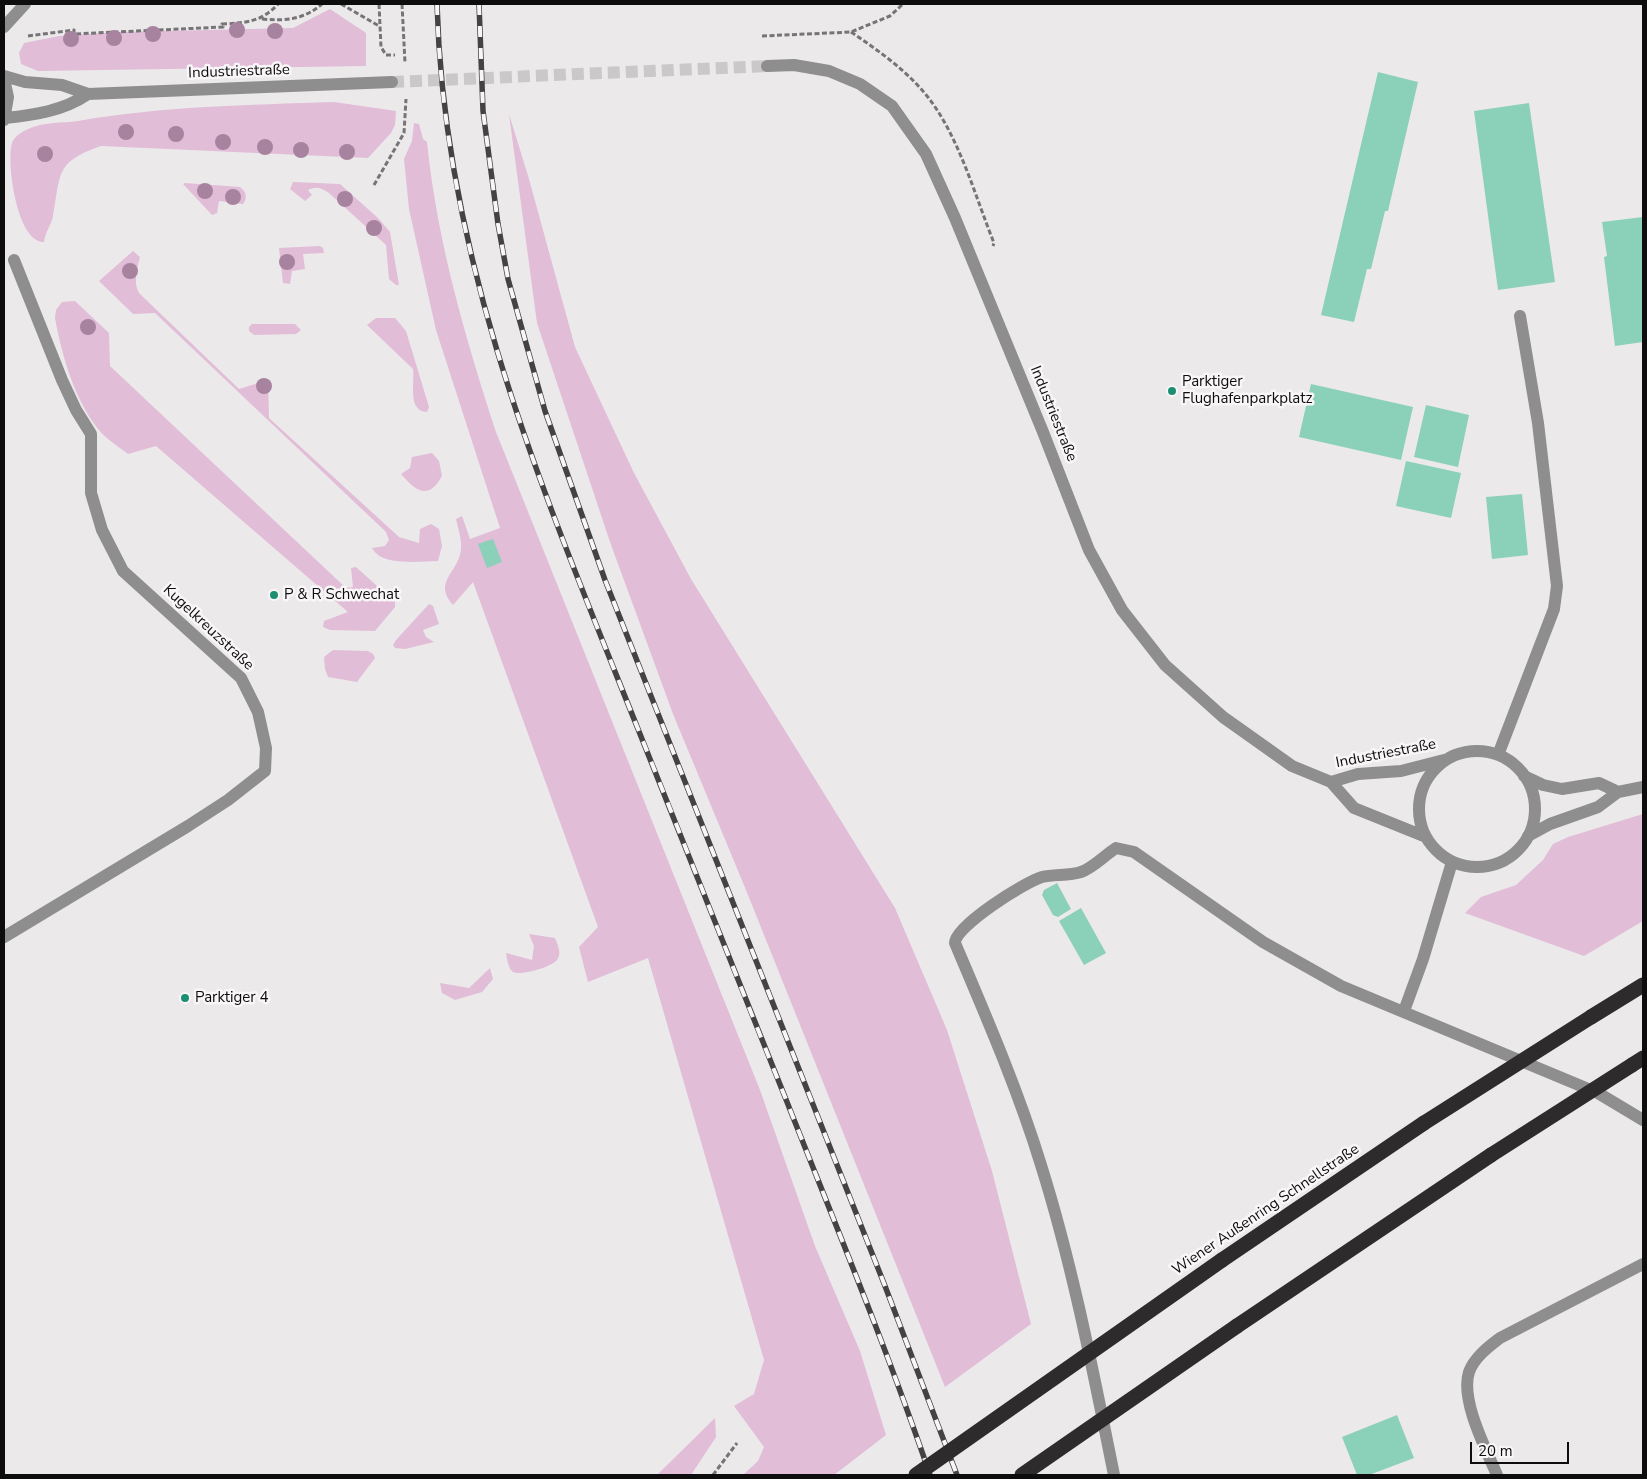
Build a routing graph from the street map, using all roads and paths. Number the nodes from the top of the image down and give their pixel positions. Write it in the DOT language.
graph roads {
  1 [pos="25,4"];
  2 [pos="278,4"];
  3 [pos="322,4"];
  4 [pos="341,4"];
  5 [pos="379,4"];
  6 [pos="402,4"];
  7 [pos="903,4"];
  8 [pos="261,18"];
  9 [pos="379,26"];
  10 [pos="4,27"];
  11 [pos="762,36"];
  12 [pos="18,38"];
  13 [pos="395,55"];
  14 [pos="767,66"];
  15 [pos="405,73"];
  16 [pos="4,78"];
  17 [pos="392,82"];
  18 [pos="406,93"];
  19 [pos="88,94"];
  20 [pos="4,119"];
  21 [pos="374,185"];
  22 [pos="14,260"];
  23 [pos="1520,316"];
  24 [pos="1498,755"];
  25 [pos="1448,759"];
  26 [pos="1524,776"];
  27 [pos="1331,782"];
  28 [pos="1643,787"];
  29 [pos="1618,792"];
  30 [pos="1426,836"];
  31 [pos="1528,836"];
  32 [pos="1452,862"];
  33 [pos="4,936"];
  34 [pos="1643,985"];
  35 [pos="1404,1011"];
  36 [pos="1643,1058"];
  37 [pos="1643,1120"];
  38 [pos="1643,1264"];
  39 [pos="737,1443"];
  40 [pos="713,1475"];
  41 [pos="916,1475"];
  42 [pos="1022,1475"];
  43 [pos="1114,1475"];
  44 [pos="1497,1475"];
  1 -- 10 [label="street"];
  2 -- 8 [label="path"];
  3 -- 8 [label="path"];
  4 -- 9 [label="path"];
  5 -- 9 [label="path"];
  6 -- 15 [label="path"];
  7 -- 11 [label="path"];
  8 -- 12 [label="path"];
  9 -- 13 [label="path"];
  14 -- 27 [label="street, Industriestraße"];
  16 -- 19 [label="street, Industriestraße"];
  16 -- 20 [label="street, Industriestraße"];
  17 -- 19 [label="street, Industriestraße"];
  18 -- 21 [label="path"];
  19 -- 20 [label="street, Industriestraße"];
  22 -- 33 [label="street, Kugelkreuzstraße"];
  23 -- 24 [label="street"];
  24 -- 25 [label="street"];
  24 -- 26 [label="street"];
  25 -- 27 [label="street, Industriestraße"];
  25 -- 30 [label="street"];
  26 -- 29 [label="street"];
  26 -- 31 [label="street"];
  27 -- 30 [label="street, Industriestraße"];
  28 -- 29 [label="street"];
  29 -- 31 [label="street"];
  30 -- 32 [label="street"];
  31 -- 32 [label="street"];
  32 -- 35 [label="street"];
  34 -- 41 [label="highway, Wiener Außenring Schnellstraße, bridge"];
  35 -- 37 [label="street"];
  35 -- 43 [label="street"];
  36 -- 42 [label="highway, bridge"];
  38 -- 44 [label="street"];
  39 -- 40 [label="path"];
}
